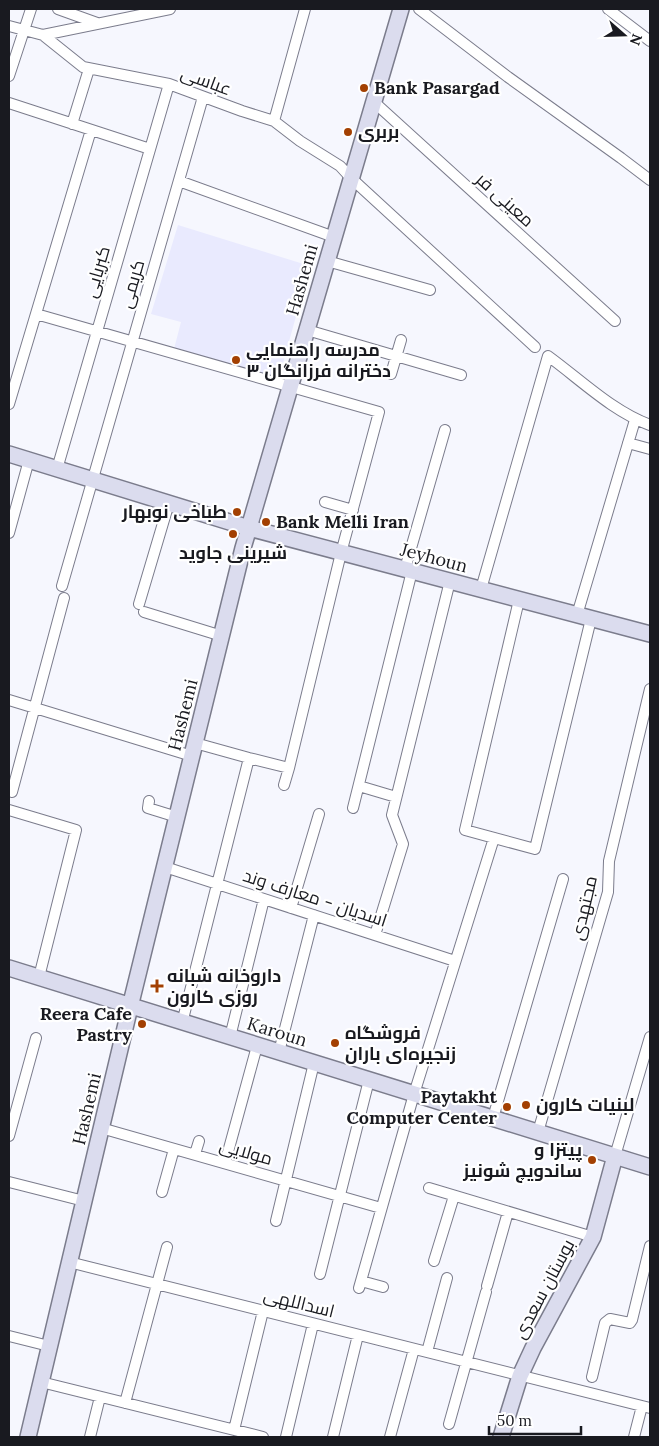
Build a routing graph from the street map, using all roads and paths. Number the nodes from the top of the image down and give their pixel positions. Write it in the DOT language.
graph roads {
  1 [pos="31,9"];
  2 [pos="58,9"];
  3 [pos="170,9"];
  4 [pos="306,9"];
  5 [pos="401,9"];
  6 [pos="419,9"];
  7 [pos="608,9"];
  8 [pos="132,13"];
  9 [pos="98,24"];
  10 [pos="9,26"];
  11 [pos="23,31"];
  12 [pos="43,35"];
  13 [pos="650,40"];
  14 [pos="88,69"];
  15 [pos="9,76"];
  16 [pos="168,84"];
  17 [pos="203,97"];
  18 [pos="374,102"];
  19 [pos="9,103"];
  20 [pos="274,121"];
  21 [pos="72,124"];
  22 [pos="90,130"];
  23 [pos="150,149"];
  24 [pos="351,178"];
  25 [pos="650,180"];
  26 [pos="179,181"];
  27 [pos="334,237"];
  28 [pos="327,261"];
  29 [pos="430,290"];
  30 [pos="36,314"];
  31 [pos="615,321"];
  32 [pos="306,330"];
  33 [pos="97,331"];
  34 [pos="401,340"];
  35 [pos="132,342"];
  36 [pos="535,347"];
  37 [pos="396,356"];
  38 [pos="391,374"];
  39 [pos="461,375"];
  40 [pos="290,387"];
  41 [pos="9,404"];
  42 [pos="635,420"];
  43 [pos="650,425"];
  44 [pos="445,430"];
  45 [pos="628,443"];
  46 [pos="650,449"];
  47 [pos="9,454"];
  48 [pos="29,460"];
  49 [pos="57,469"];
  50 [pos="92,480"];
  51 [pos="325,502"];
  52 [pos="169,503"];
  53 [pos="353,510"];
  54 [pos="249,528"];
  55 [pos="9,533"];
  56 [pos="341,552"];
  57 [pos="408,570"];
  58 [pos="450,581"];
  59 [pos="62,586"];
  60 [pos="481,590"];
  61 [pos="64,598"];
  62 [pos="519,600"];
  63 [pos="584,617"];
  64 [pos="650,634"];
  65 [pos="222,636"];
  66 [pos="650,689"];
  67 [pos="9,700"];
  68 [pos="35,708"];
  69 [pos="194,749"];
  70 [pos="249,758"];
  71 [pos="289,768"];
  72 [pos="284,784"];
  73 [pos="359,786"];
  74 [pos="12,792"];
  75 [pos="396,797"];
  76 [pos="149,801"];
  77 [pos="353,808"];
  78 [pos="9,810"];
  79 [pos="318,814"];
  80 [pos="177,817"];
  81 [pos="494,838"];
  82 [pos="165,867"];
  83 [pos="562,879"];
  84 [pos="216,884"];
  85 [pos="264,899"];
  86 [pos="291,908"];
  87 [pos="314,915"];
  88 [pos="375,935"];
  89 [pos="455,961"];
  90 [pos="9,968"];
  91 [pos="39,977"];
  92 [pos="130,1007"];
  93 [pos="182,1023"];
  94 [pos="230,1037"];
  95 [pos="650,1037"];
  96 [pos="36,1038"];
  97 [pos="257,1046"];
  98 [pos="279,1052"];
  99 [pos="314,1063"];
  100 [pos="369,1080"];
  101 [pos="414,1094"];
  102 [pos="493,1118"];
  103 [pos="101,1128"];
  104 [pos="538,1132"];
  105 [pos="9,1136"];
  106 [pos="199,1141"];
  107 [pos="174,1149"];
  108 [pos="195,1154"];
  109 [pos="615,1156"];
  110 [pos="225,1163"];
  111 [pos="650,1167"];
  112 [pos="286,1181"];
  113 [pos="9,1182"];
  114 [pos="429,1188"];
  115 [pos="162,1192"];
  116 [pos="340,1196"];
  117 [pos="454,1196"];
  118 [pos="84,1201"];
  119 [pos="381,1208"];
  120 [pos="508,1212"];
  121 [pos="276,1221"];
  122 [pos="594,1237"];
  123 [pos="650,1246"];
  124 [pos="167,1247"];
  125 [pos="69,1262"];
  126 [pos="434,1262"];
  127 [pos="320,1274"];
  128 [pos="447,1278"];
  129 [pos="156,1284"];
  130 [pos="383,1287"];
  131 [pos="264,1311"];
  132 [pos="313,1324"];
  133 [pos="358,1335"];
  134 [pos="9,1336"];
  135 [pos="49,1346"];
  136 [pos="414,1349"];
  137 [pos="426,1352"];
  138 [pos="466,1362"];
  139 [pos="520,1376"];
  140 [pos="592,1377"];
  141 [pos="41,1382"];
  142 [pos="100,1397"];
  143 [pos="125,1403"];
  144 [pos="646,1407"];
  145 [pos="449,1424"];
  146 [pos="240,1433"];
  147 [pos="28,1437"];
  148 [pos="90,1437"];
  149 [pos="263,1437"];
  150 [pos="286,1437"];
  151 [pos="333,1437"];
  152 [pos="390,1437"];
  153 [pos="502,1437"];
  154 [pos="634,1437"];
  1 -- 11 [label="street"];
  2 -- 9 [label="street"];
  3 -- 8 [label="street"];
  4 -- 20 [label="street"];
  5 -- 18 [label="main road, Hashemi"];
  6 -- 25 [label="street"];
  7 -- 13 [label="street"];
  8 -- 9 [label="street"];
  9 -- 12 [label="street"];
  10 -- 11 [label="street"];
  11 -- 12 [label="street"];
  11 -- 15 [label="street"];
  12 -- 14 [label="street, عباسی"];
  14 -- 16 [label="street, عباسی"];
  14 -- 21 [label="street"];
  16 -- 17 [label="street, عباسی"];
  16 -- 23 [label="street, کبریایی"];
  17 -- 20 [label="street, عباسی"];
  17 -- 26 [label="street, کریمی"];
  18 -- 24 [label="main road, Hashemi"];
  18 -- 31 [label="street, معینی فر"];
  19 -- 21 [label="street"];
  20 -- 24 [label="street, عباسی"];
  21 -- 22 [label="street"];
  22 -- 23 [label="street"];
  22 -- 30 [label="street"];
  23 -- 33 [label="street, کبریایی"];
  24 -- 27 [label="main road, Hashemi"];
  24 -- 36 [label="street, عباسی"];
  26 -- 27 [label="street"];
  26 -- 35 [label="street, کریمی"];
  27 -- 28 [label="main road, Hashemi"];
  28 -- 29 [label="street"];
  28 -- 32 [label="main road, Hashemi"];
  30 -- 33 [label="street"];
  30 -- 41 [label="street"];
  32 -- 37 [label="street"];
  32 -- 40 [label="main road, Hashemi"];
  33 -- 35 [label="street"];
  33 -- 49 [label="street, کبریایی"];
  34 -- 37 [label="street"];
  35 -- 40 [label="street"];
  35 -- 50 [label="street, کریمی"];
  37 -- 38 [label="street"];
  37 -- 39 [label="street"];
  40 -- 53 [label="street"];
  40 -- 54 [label="main road, Hashemi"];
  42 -- 43 [label="street"];
  42 -- 45 [label="street"];
  42 -- 60 [label="street"];
  44 -- 57 [label="street"];
  45 -- 46 [label="street"];
  45 -- 63 [label="street"];
  47 -- 48 [label="main road, Jeyhoun"];
  48 -- 49 [label="main road, Jeyhoun"];
  48 -- 55 [label="street"];
  49 -- 50 [label="main road, Jeyhoun"];
  50 -- 52 [label="main road, Jeyhoun"];
  50 -- 59 [label="street, کریمی"];
  51 -- 53 [label="street"];
  52 -- 54 [label="main road, Jeyhoun"];
  52 -- 65 [label="street"];
  53 -- 56 [label="street"];
  54 -- 56 [label="main road, Jeyhoun"];
  54 -- 65 [label="main road, Hashemi"];
  56 -- 57 [label="main road, Jeyhoun"];
  56 -- 71 [label="street"];
  57 -- 58 [label="main road, Jeyhoun"];
  57 -- 73 [label="street"];
  58 -- 60 [label="main road, Jeyhoun"];
  58 -- 75 [label="street"];
  60 -- 62 [label="main road, Jeyhoun"];
  61 -- 68 [label="street"];
  62 -- 63 [label="main road, Jeyhoun"];
  62 -- 81 [label="street"];
  63 -- 64 [label="main road, Jeyhoun"];
  63 -- 81 [label="street"];
  65 -- 69 [label="main road, Hashemi"];
  66 -- 104 [label="street, مجتهدی"];
  67 -- 68 [label="street"];
  68 -- 69 [label="street"];
  68 -- 74 [label="street"];
  69 -- 70 [label="street"];
  69 -- 80 [label="main road, Hashemi"];
  70 -- 71 [label="street"];
  70 -- 84 [label="street"];
  71 -- 72 [label="street"];
  73 -- 75 [label="street"];
  73 -- 77 [label="street"];
  75 -- 88 [label="street"];
  76 -- 80 [label="street"];
  78 -- 91 [label="street"];
  79 -- 86 [label="street"];
  80 -- 82 [label="main road, Hashemi"];
  81 -- 89 [label="street"];
  82 -- 84 [label="street, اسدیان - معارف وند"];
  82 -- 92 [label="main road, Hashemi"];
  83 -- 102 [label="street"];
  84 -- 85 [label="street, اسدیان - معارف وند"];
  84 -- 93 [label="street"];
  85 -- 86 [label="street, اسدیان - معارف وند"];
  85 -- 94 [label="street"];
  86 -- 87 [label="street, اسدیان - معارف وند"];
  87 -- 88 [label="street, اسدیان - معارف وند"];
  87 -- 98 [label="street"];
  88 -- 89 [label="street, اسدیان - معارف وند"];
  89 -- 101 [label="street"];
  90 -- 91 [label="main road, Karoun"];
  91 -- 92 [label="main road, Karoun"];
  92 -- 93 [label="main road, Karoun"];
  92 -- 103 [label="main road, Hashemi"];
  93 -- 94 [label="main road, Karoun"];
  94 -- 97 [label="main road, Karoun"];
  95 -- 109 [label="street"];
  96 -- 105 [label="street"];
  97 -- 98 [label="main road, Karoun"];
  97 -- 110 [label="street"];
  98 -- 99 [label="main road, Karoun"];
  99 -- 100 [label="main road, Karoun"];
  99 -- 112 [label="street"];
  100 -- 101 [label="main road, Karoun"];
  100 -- 116 [label="street"];
  101 -- 102 [label="main road, Karoun"];
  101 -- 119 [label="street"];
  102 -- 104 [label="main road, Karoun"];
  103 -- 107 [label="street, مولایی"];
  103 -- 118 [label="main road, Hashemi"];
  104 -- 109 [label="main road, Karoun"];
  106 -- 108 [label="street"];
  107 -- 108 [label="street, مولایی"];
  107 -- 115 [label="street"];
  108 -- 110 [label="street, مولایی"];
  109 -- 111 [label="main road, Karoun"];
  109 -- 122 [label="main road, بوستان سعدی"];
  110 -- 112 [label="street, مولایی"];
  112 -- 116 [label="street, مولایی"];
  112 -- 121 [label="street"];
  113 -- 118 [label="street"];
  114 -- 117 [label="street"];
  116 -- 119 [label="street, مولایی"];
  116 -- 127 [label="street"];
  117 -- 120 [label="street"];
  117 -- 126 [label="street"];
  118 -- 125 [label="main road, Hashemi"];
  119 -- 130 [label="street"];
  120 -- 122 [label="street"];
  120 -- 138 [label="street"];
  122 -- 139 [label="main road, بوستان سعدی"];
  123 -- 140 [label="street"];
  124 -- 129 [label="street"];
  125 -- 129 [label="street, اسداللهی"];
  125 -- 135 [label="main road, Hashemi"];
  128 -- 137 [label="street"];
  129 -- 131 [label="street, اسداللهی"];
  129 -- 143 [label="street"];
  131 -- 132 [label="street, اسداللهی"];
  131 -- 146 [label="street"];
  132 -- 133 [label="street, اسداللهی"];
  132 -- 150 [label="street"];
  133 -- 136 [label="street, اسداللهی"];
  133 -- 151 [label="street"];
  134 -- 135 [label="street"];
  135 -- 141 [label="main road, Hashemi"];
  136 -- 137 [label="street, اسداللهی"];
  136 -- 152 [label="street"];
  137 -- 138 [label="street, اسداللهی"];
  138 -- 139 [label="street, اسداللهی"];
  138 -- 145 [label="street"];
  139 -- 144 [label="street, اسداللهی"];
  139 -- 153 [label="main road, بوستان سعدی"];
  141 -- 142 [label="street"];
  141 -- 147 [label="main road, Hashemi"];
  142 -- 143 [label="street"];
  142 -- 148 [label="street"];
  143 -- 146 [label="street"];
  144 -- 154 [label="street"];
  146 -- 149 [label="street"];
}
